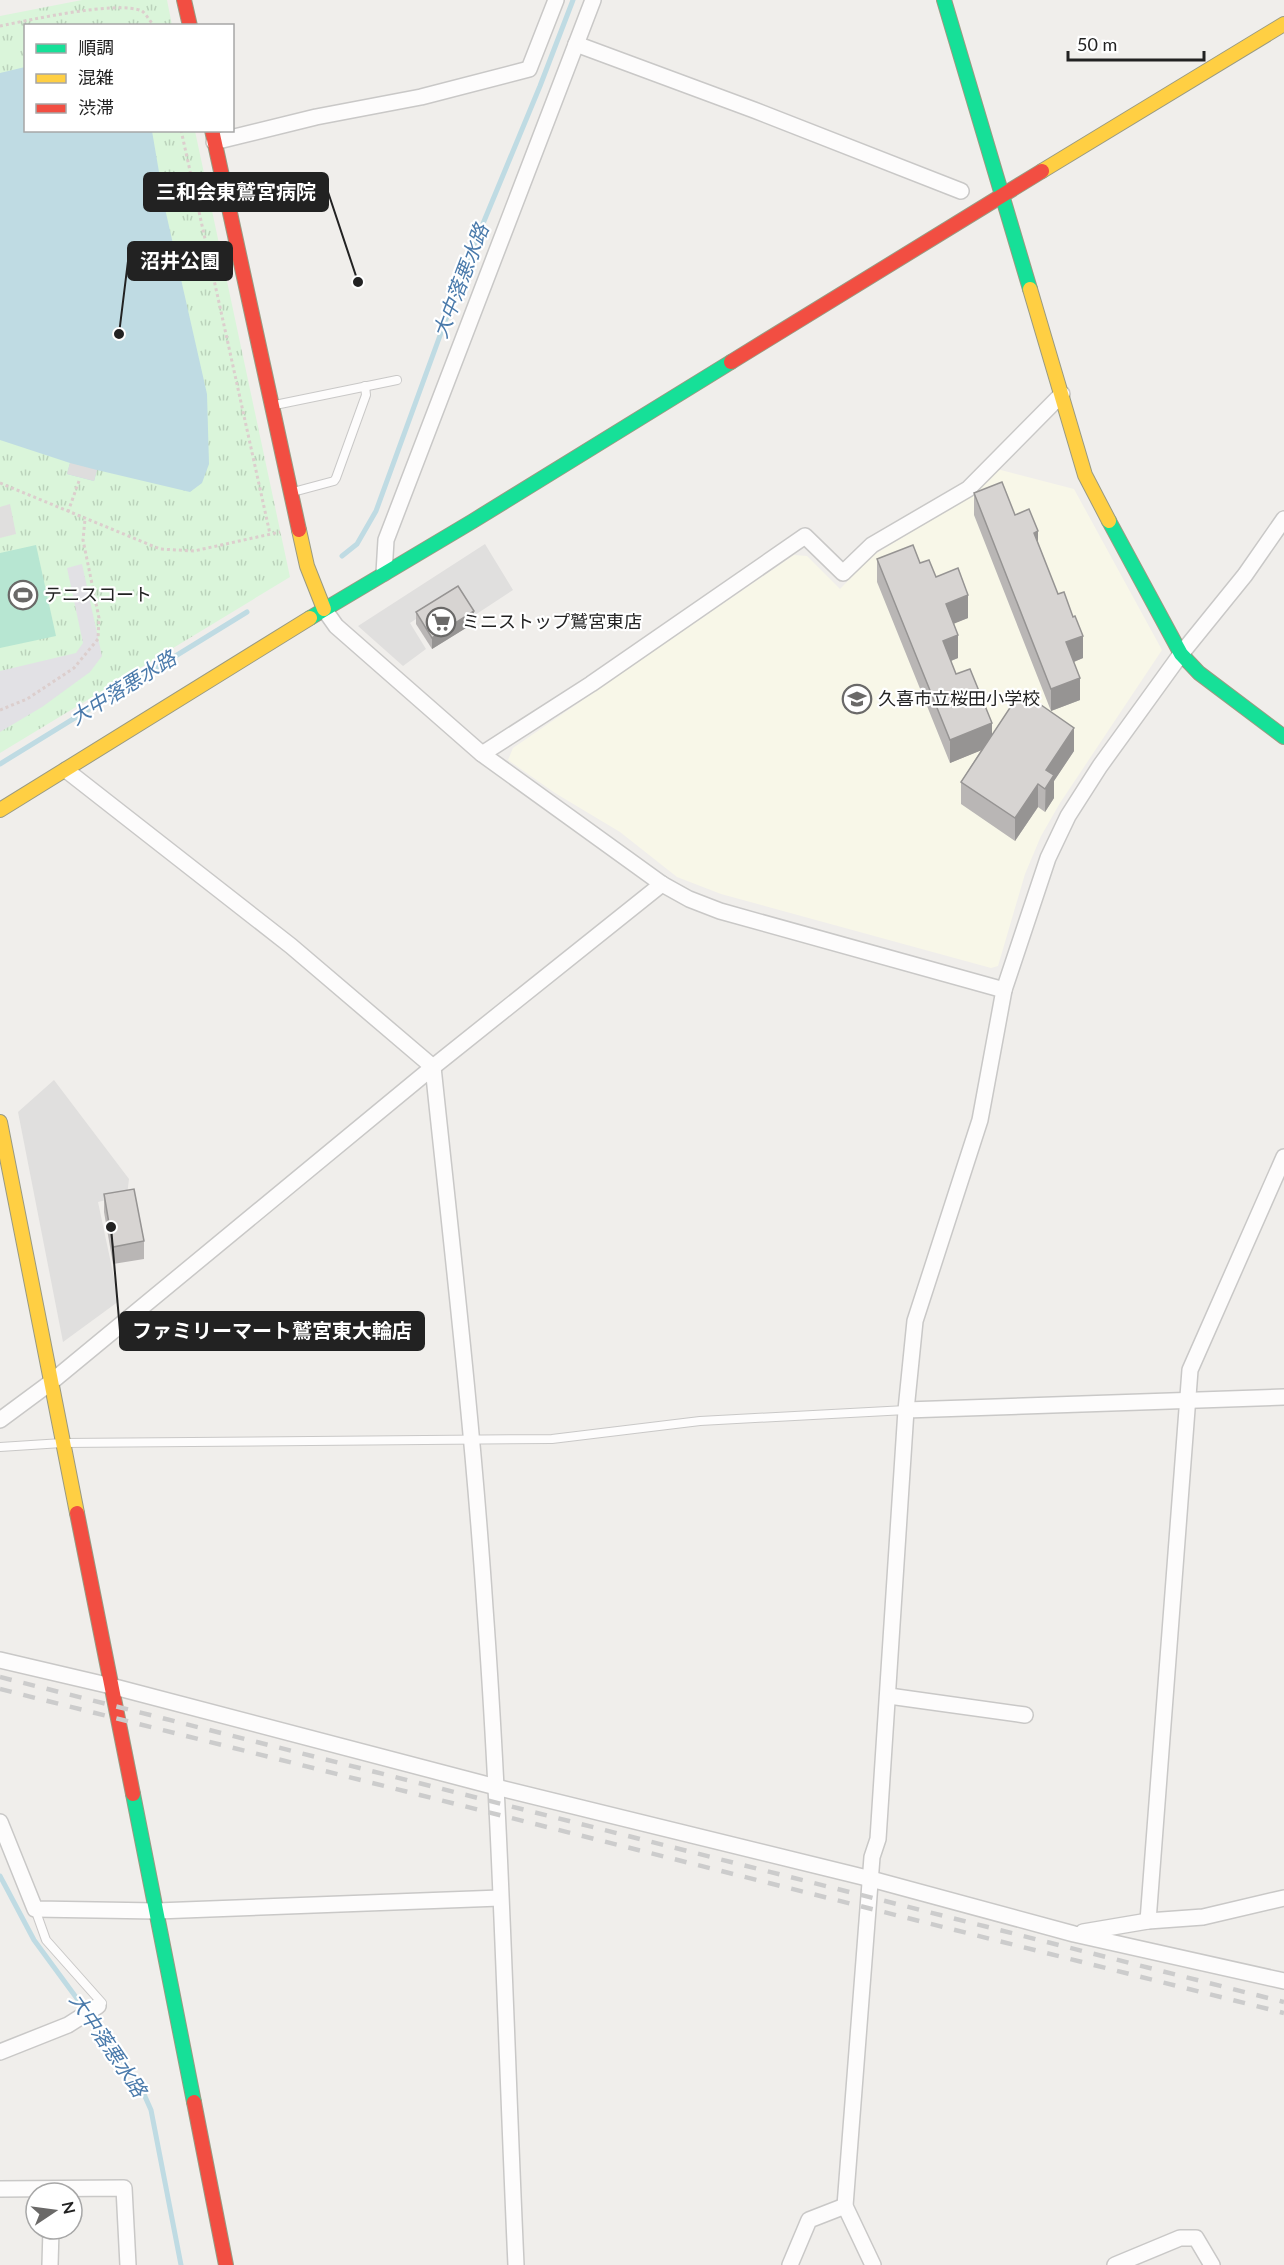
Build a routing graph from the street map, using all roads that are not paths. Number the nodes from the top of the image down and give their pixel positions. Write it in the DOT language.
graph roads {
  1 [pos="184,0"];
  2 [pos="556,0"];
  3 [pos="594,0"];
  4 [pos="944,0"];
  5 [pos="190,24"];
  6 [pos="1284,24"];
  7 [pos="576,44"];
  8 [pos="213,136"];
  9 [pos="961,191"];
  10 [pos="1002,195"];
  11 [pos="397,380"];
  12 [pos="365,386"];
  13 [pos="1062,394"];
  14 [pos="272,406"];
  15 [pos="291,492"];
  16 [pos="1284,519"];
  17 [pos="384,573"];
  18 [pos="324,609"];
  19 [pos="1181,654"];
  20 [pos="1284,737"];
  21 [pos="482,754"];
  22 [pos="66,770"];
  23 [pos="0,810"];
  24 [pos="662,884"];
  25 [pos="1004,990"];
  26 [pos="433,1067"];
  27 [pos="0,1122"];
  28 [pos="1284,1157"];
  29 [pos="50,1383"];
  30 [pos="1284,1397"];
  31 [pos="1188,1401"];
  32 [pos="906,1410"];
  33 [pos="0,1420"];
  34 [pos="472,1439"];
  35 [pos="62,1443"];
  36 [pos="0,1447"];
  37 [pos="0,1660"];
  38 [pos="111,1686"];
  39 [pos="889,1696"];
  40 [pos="1025,1714"];
  41 [pos="496,1787"];
  42 [pos="0,1822"];
  43 [pos="871,1879"];
  44 [pos="500,1898"];
  45 [pos="1284,1898"];
  46 [pos="35,1909"];
  47 [pos="157,1911"];
  48 [pos="1148,1921"];
  49 [pos="1074,1934"];
  50 [pos="1284,1981"];
  51 [pos="98,2006"];
  52 [pos="0,2052"];
  53 [pos="0,2189"];
  54 [pos="24,2190"];
  55 [pos="84,2190"];
  56 [pos="845,2206"];
  57 [pos="51,2241"];
  58 [pos="50,2265"];
  59 [pos="128,2265"];
  60 [pos="226,2265"];
  61 [pos="516,2265"];
  62 [pos="790,2265"];
  63 [pos="873,2265"];
  64 [pos="1115,2265"];
  65 [pos="1212,2265"];
  1 -- 5 [label="street"];
  2 -- 8 [label="street"];
  3 -- 7 [label="street"];
  4 -- 10 [label="street"];
  6 -- 10 [label="street"];
  7 -- 9 [label="street"];
  7 -- 17 [label="street"];
  8 -- 14 [label="street"];
  10 -- 13 [label="street"];
  10 -- 17 [label="street"];
  11 -- 12 [label="lane"];
  12 -- 14 [label="lane"];
  12 -- 15 [label="lane"];
  13 -- 19 [label="street"];
  13 -- 21 [label="street"];
  14 -- 15 [label="street"];
  15 -- 18 [label="street"];
  16 -- 19 [label="street"];
  17 -- 18 [label="street"];
  18 -- 21 [label="street"];
  18 -- 22 [label="street"];
  19 -- 20 [label="street"];
  19 -- 25 [label="street"];
  21 -- 24 [label="street"];
  22 -- 23 [label="street"];
  22 -- 26 [label="street"];
  24 -- 25 [label="street"];
  24 -- 26 [label="street"];
  25 -- 32 [label="street"];
  26 -- 29 [label="street"];
  26 -- 34 [label="street"];
  27 -- 29 [label="street"];
  28 -- 31 [label="street"];
  29 -- 33 [label="street"];
  29 -- 35 [label="street"];
  30 -- 31 [label="street"];
  31 -- 32 [label="street"];
  31 -- 48 [label="street"];
  32 -- 34 [label="lane"];
  32 -- 39 [label="street"];
  34 -- 35 [label="lane"];
  34 -- 41 [label="street"];
  35 -- 36 [label="lane"];
  35 -- 38 [label="street"];
  37 -- 38 [label="street"];
  38 -- 41 [label="street"];
  38 -- 47 [label="street"];
  39 -- 40 [label="street"];
  39 -- 43 [label="street"];
  41 -- 43 [label="street"];
  41 -- 44 [label="street"];
  42 -- 46 [label="street"];
  43 -- 49 [label="street"];
  43 -- 56 [label="street"];
  44 -- 47 [label="street"];
  44 -- 61 [label="street"];
  45 -- 48 [label="street"];
  46 -- 47 [label="street"];
  46 -- 51 [label="lane"];
  47 -- 60 [label="street"];
  48 -- 49 [label="street"];
  49 -- 50 [label="street"];
  51 -- 52 [label="street"];
  53 -- 54 [label="street"];
  55 -- 59 [label="street"];
  56 -- 62 [label="street"];
  56 -- 63 [label="street"];
  57 -- 58 [label="street"];
  64 -- 65 [label="street"];
}
